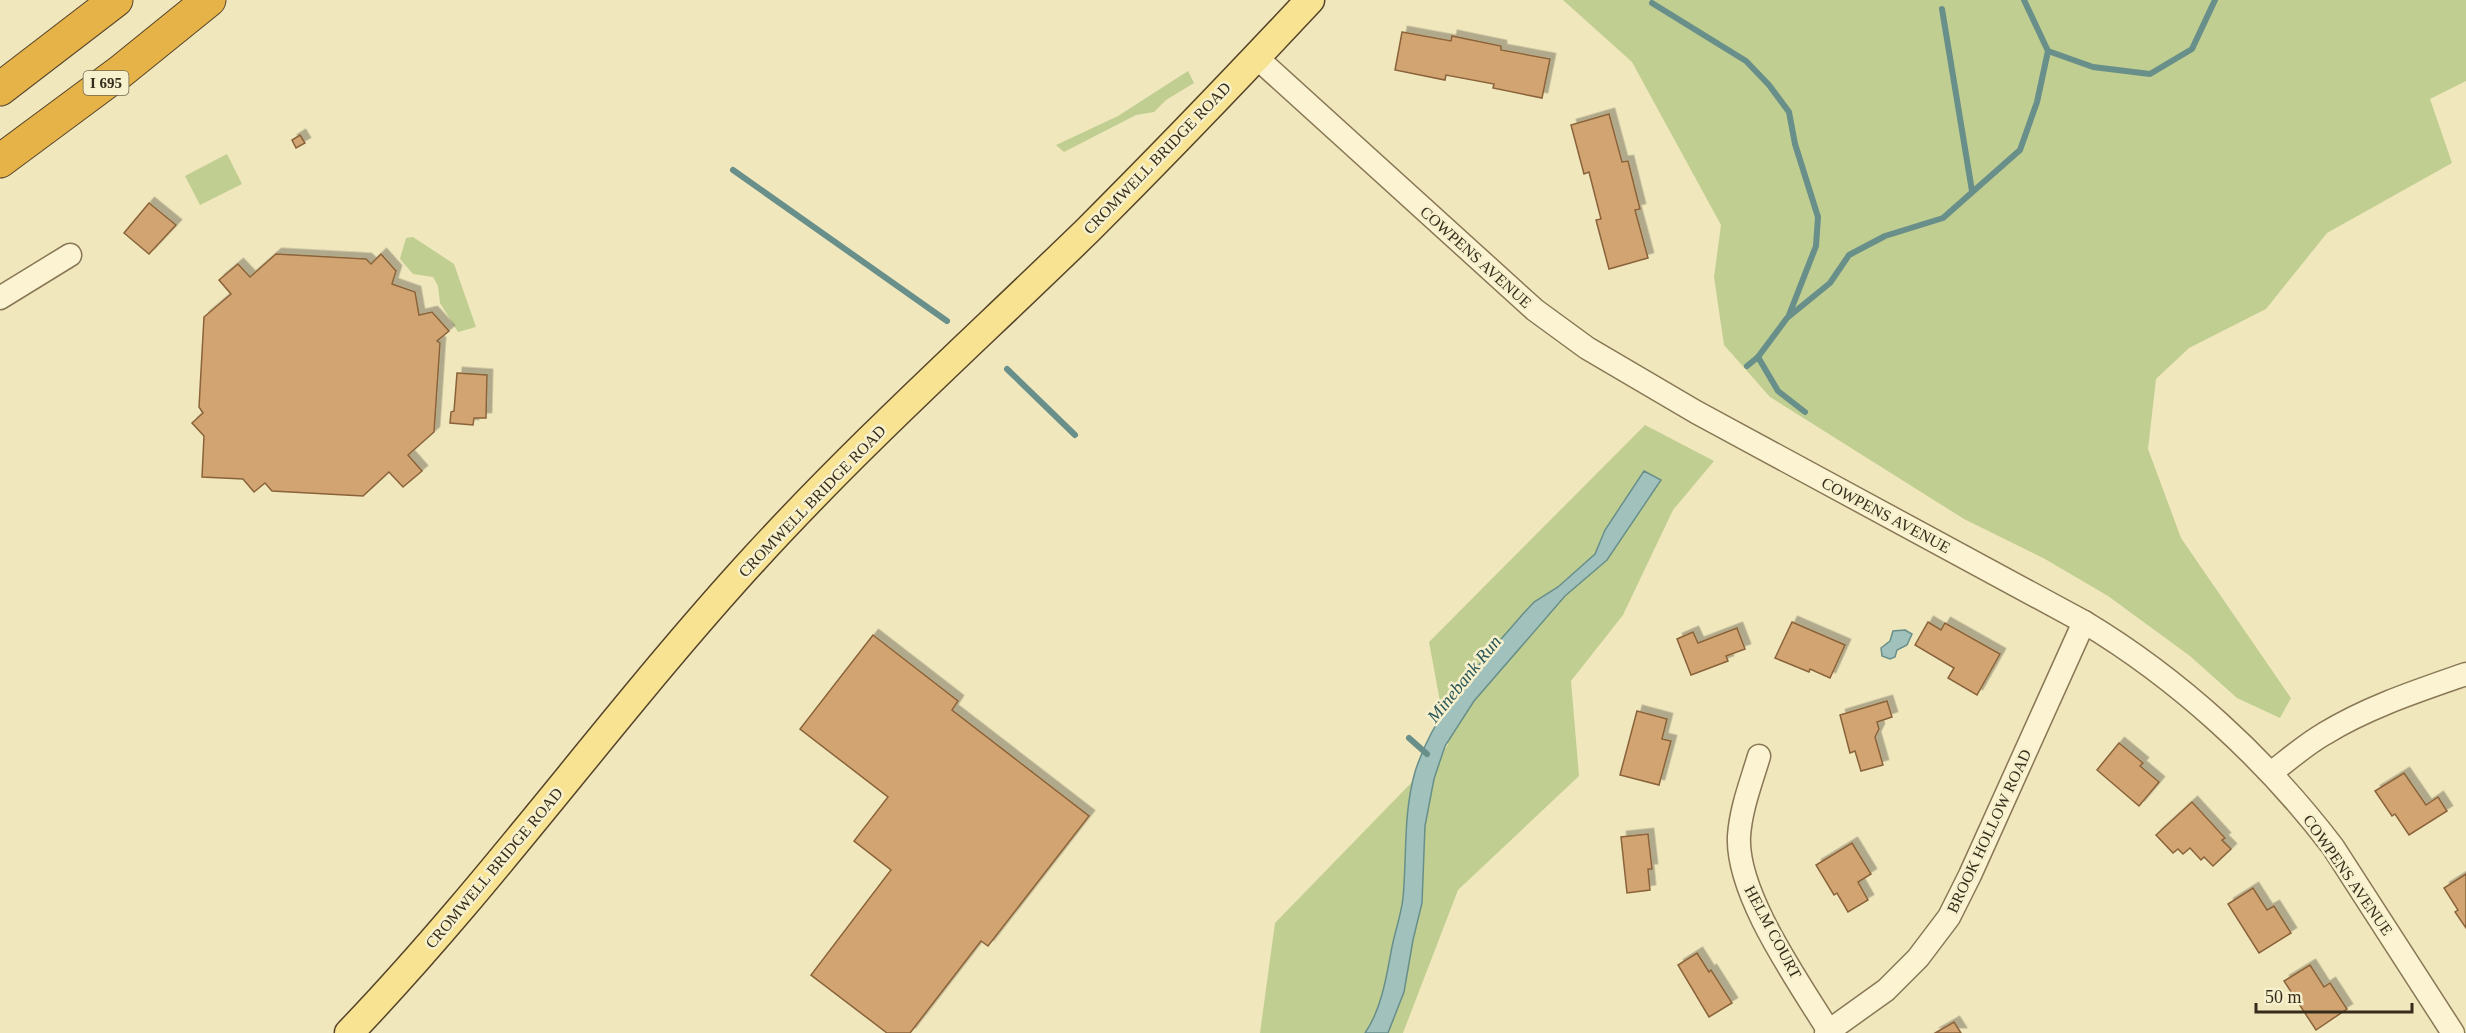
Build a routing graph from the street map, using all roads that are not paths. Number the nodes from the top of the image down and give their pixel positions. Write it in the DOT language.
graph roads {
  1 [pos="114,0"];
  2 [pos="209,0"];
  3 [pos="1310,0"];
  4 [pos="1256,57"];
  5 [pos="0,89"];
  6 [pos="0,161"];
  7 [pos="70,255"];
  8 [pos="0,298"];
  9 [pos="2084,622"];
  10 [pos="2466,674"];
  11 [pos="1759,756"];
  12 [pos="2271,773"];
  13 [pos="348,1033"];
  14 [pos="1828,1033"];
  15 [pos="2453,1033"];
  1 -- 5 [label="highway"];
  2 -- 6 [label="highway, I 695"];
  3 -- 4 [label="main road, CROMWELL BRIDGE ROAD"];
  4 -- 9 [label="street, COWPENS AVENUE"];
  4 -- 13 [label="main road, CROMWELL BRIDGE ROAD"];
  7 -- 8 [label="street"];
  9 -- 12 [label="street, COWPENS AVENUE"];
  9 -- 14 [label="street, BROOK HOLLOW ROAD"];
  10 -- 12 [label="street"];
  11 -- 14 [label="street, HELM COURT"];
  12 -- 15 [label="street, COWPENS AVENUE"];
}
